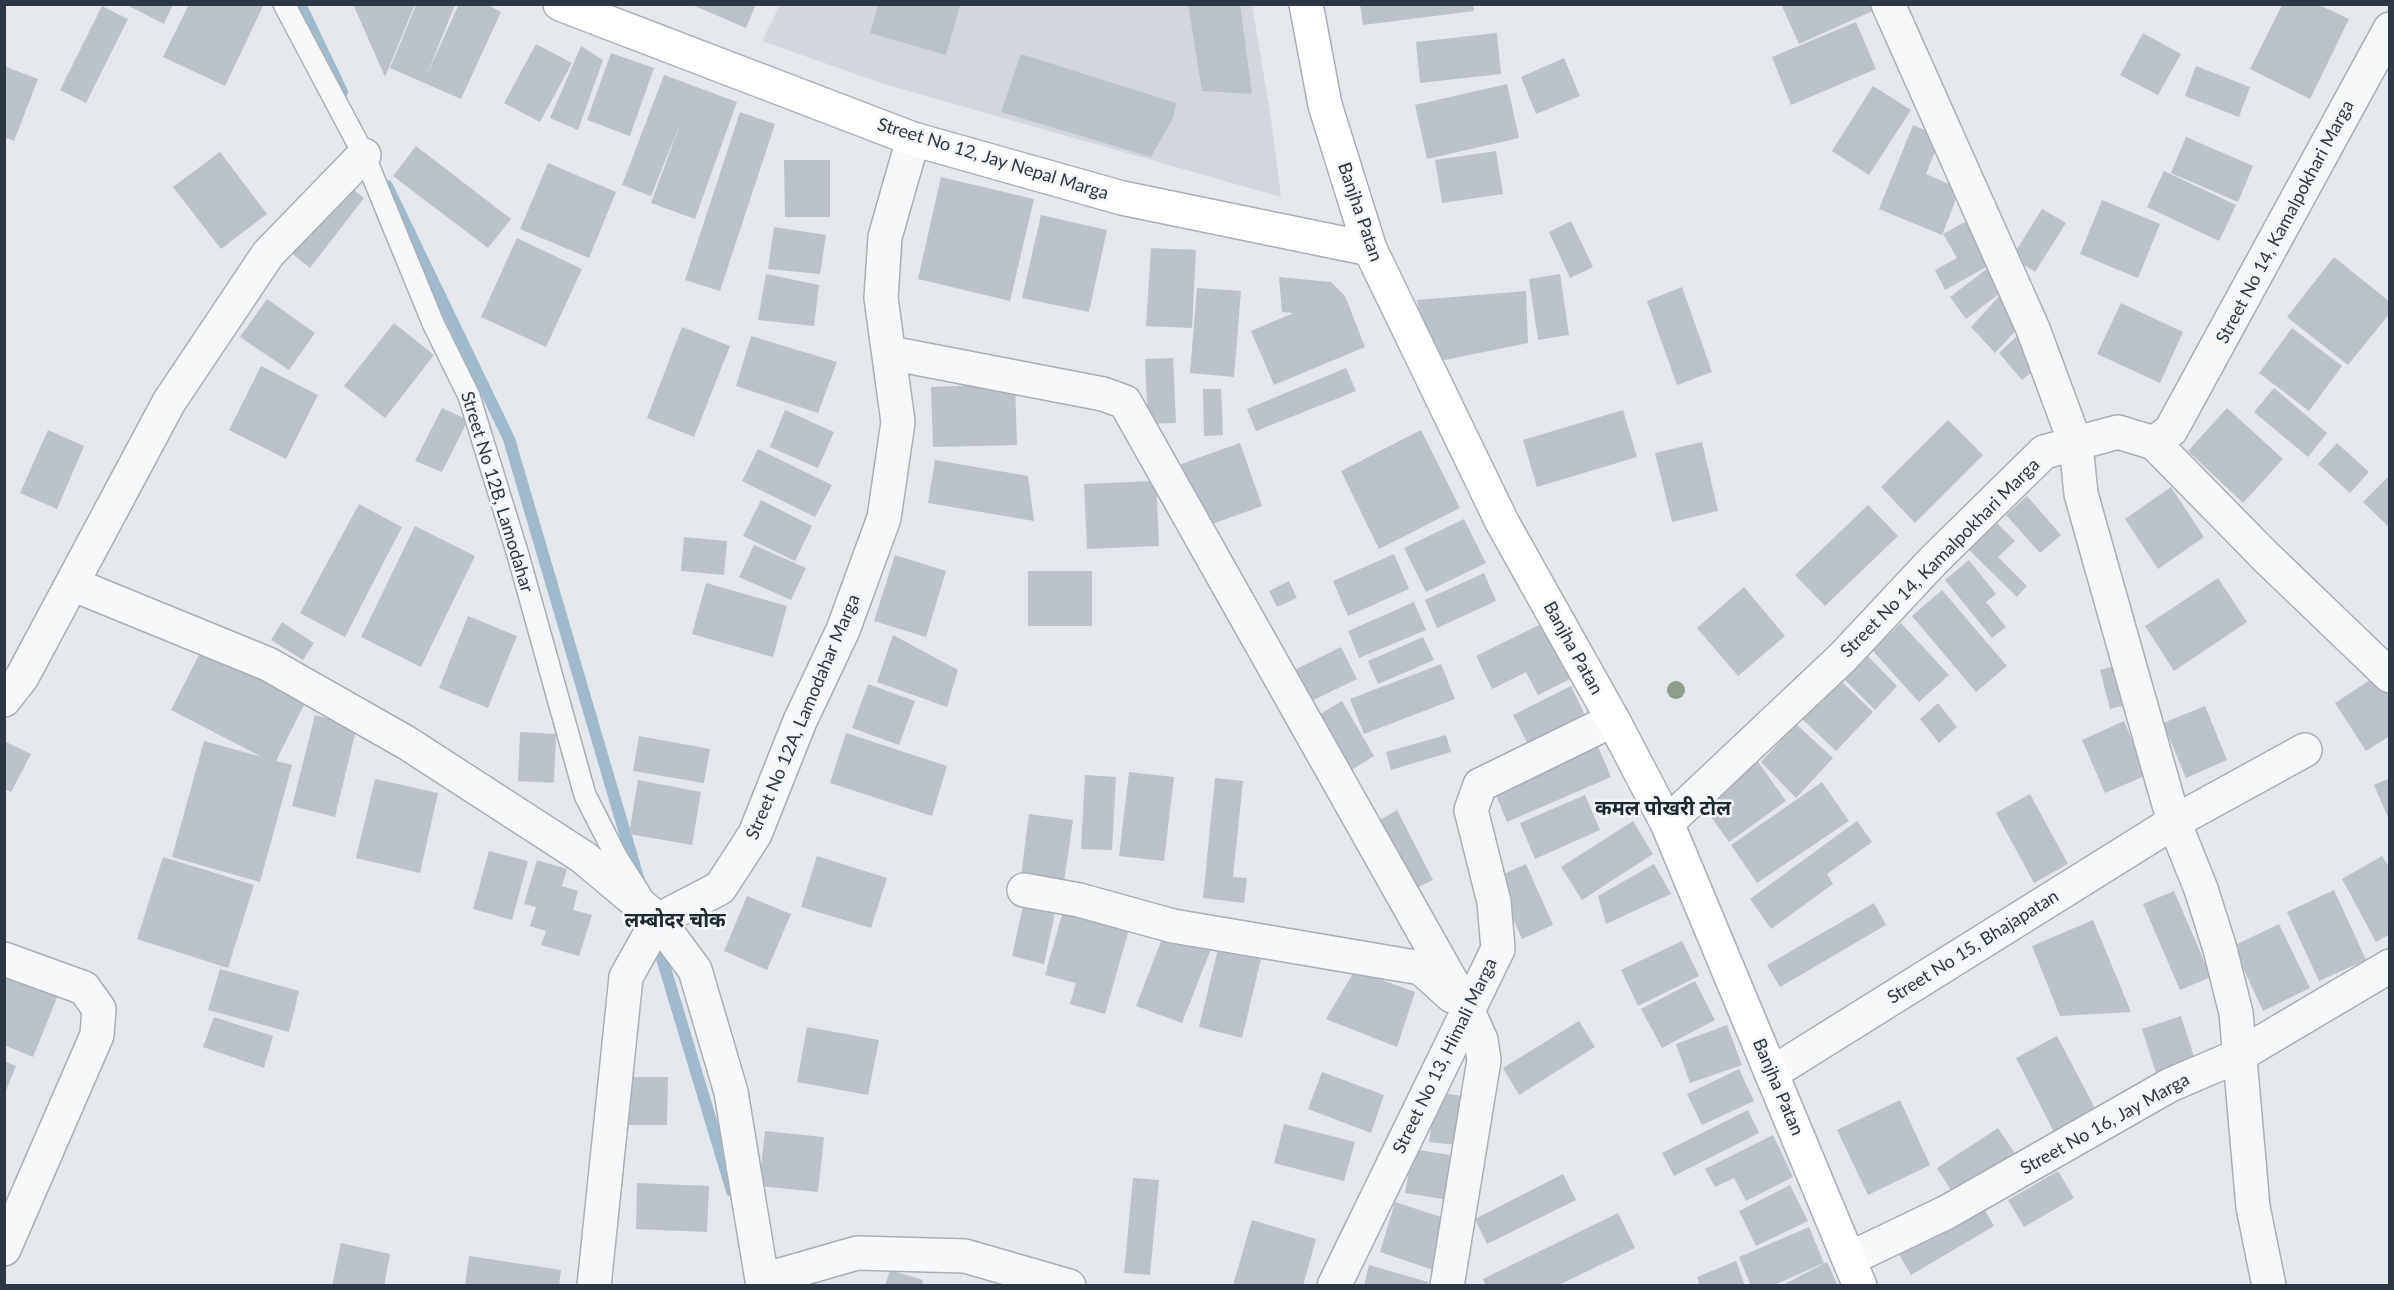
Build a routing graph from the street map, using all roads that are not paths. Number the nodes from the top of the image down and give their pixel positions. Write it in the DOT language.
graph roads {
  1 [pos="284,4"];
  2 [pos="560,4"];
  3 [pos="1306,4"];
  4 [pos="1888,4"];
  5 [pos="2390,29"];
  6 [pos="913,139"];
  7 [pos="364,154"];
  8 [pos="1370,249"];
  9 [pos="890,352"];
  10 [pos="2154,443"];
  11 [pos="2076,445"];
  12 [pos="72,584"];
  13 [pos="2390,676"];
  14 [pos="4,700"];
  15 [pos="1613,720"];
  16 [pos="2305,750"];
  17 [pos="2174,822"];
  18 [pos="1667,823"];
  19 [pos="1024,890"];
  20 [pos="658,920"];
  21 [pos="4,959"];
  22 [pos="2390,966"];
  23 [pos="1467,1009"];
  24 [pos="2238,1056"];
  25 [pos="1772,1073"];
  26 [pos="4,1249"];
  27 [pos="1855,1272"];
  28 [pos="763,1283"];
  29 [pos="594,1286"];
  30 [pos="1069,1286"];
  31 [pos="1334,1286"];
  32 [pos="1448,1286"];
  33 [pos="2269,1286"];
  1 -- 7 [label="lane, Street No 12B, Lamodahar"];
  2 -- 6 [label="main road, Street No 12, Jay Nepal Marga"];
  3 -- 8 [label="main road, Banjha Patan"];
  4 -- 11 [label="street"];
  5 -- 10 [label="street, Street No 14, Kamalpokhari Marga"];
  6 -- 8 [label="main road, Street No 12, Jay Nepal Marga"];
  6 -- 9 [label="street, Street No 12A, Lamodahar Marga"];
  7 -- 12 [label="street"];
  7 -- 20 [label="lane, Street No 12B, Lamodahar"];
  8 -- 15 [label="main road, Banjha Patan"];
  9 -- 20 [label="street, Street No 12A, Lamodahar Marga"];
  9 -- 23 [label="street"];
  10 -- 11 [label="street, Street No 14, Kamalpokhari Marga"];
  10 -- 13 [label="street"];
  11 -- 17 [label="street"];
  11 -- 18 [label="street, Street No 14, Kamalpokhari Marga"];
  12 -- 14 [label="street"];
  12 -- 20 [label="street"];
  15 -- 18 [label="main road, Banjha Patan"];
  15 -- 23 [label="street, Street No 13, Himali Marga"];
  16 -- 17 [label="street, Street No 15, Bhajapatan"];
  17 -- 24 [label="street"];
  17 -- 25 [label="street, Street No 15, Bhajapatan"];
  18 -- 25 [label="main road, Banjha Patan"];
  19 -- 23 [label="street"];
  20 -- 28 [label="street"];
  20 -- 29 [label="street"];
  21 -- 26 [label="street"];
  22 -- 24 [label="street, Street No 16, Jay Marga"];
  23 -- 31 [label="street, Street No 13, Himali Marga"];
  23 -- 32 [label="street"];
  24 -- 27 [label="street, Street No 16, Jay Marga"];
  24 -- 33 [label="street"];
  25 -- 27 [label="main road, Banjha Patan"];
  28 -- 30 [label="street"];
}
